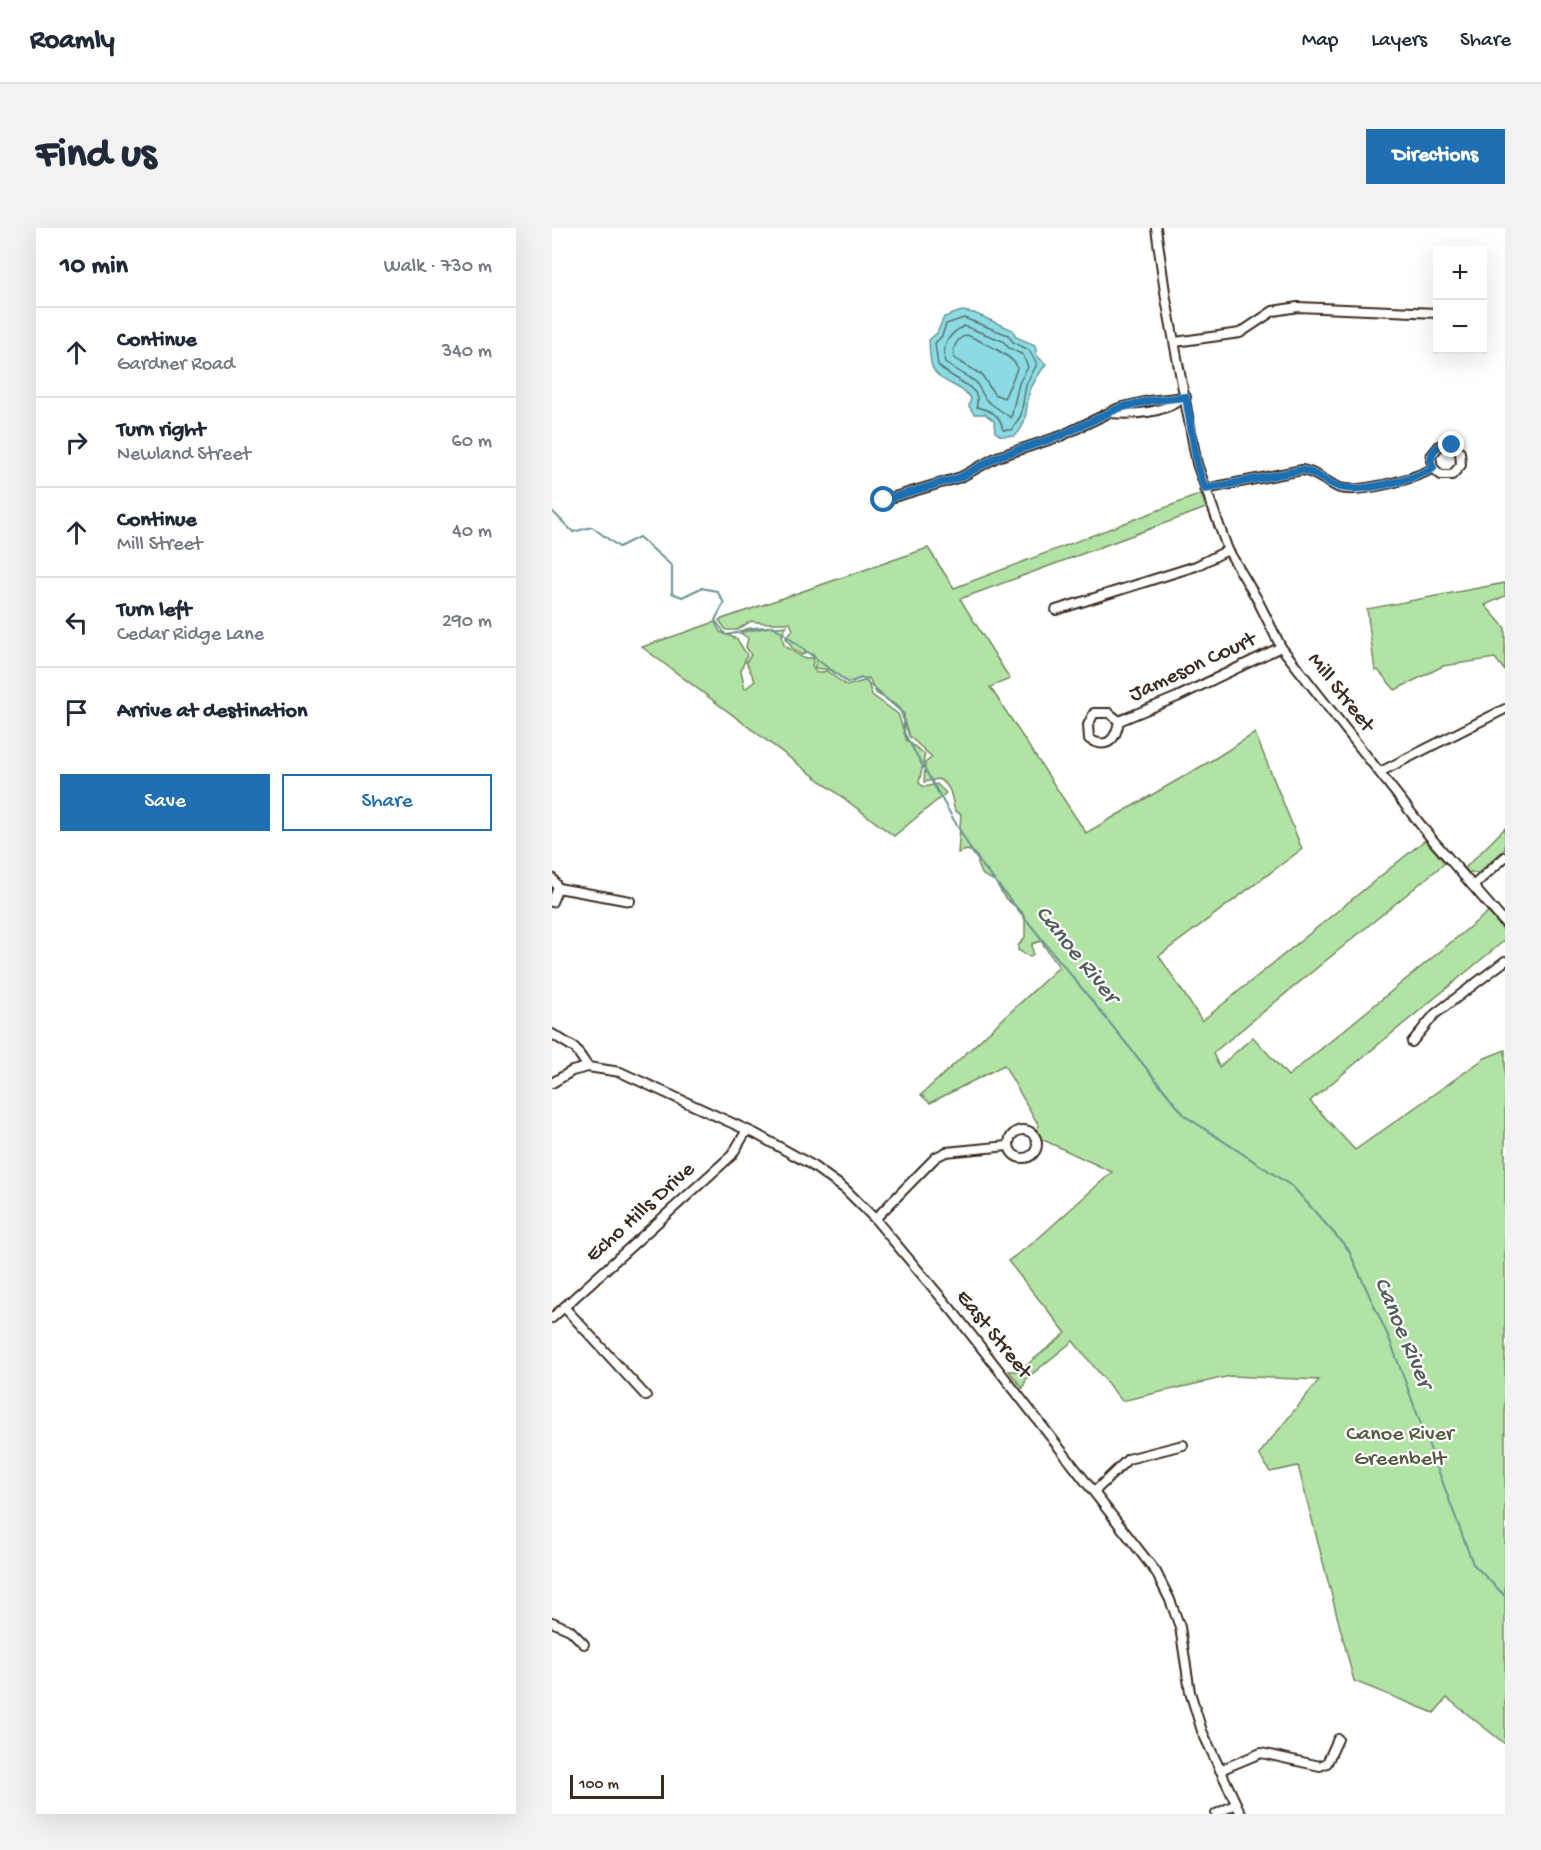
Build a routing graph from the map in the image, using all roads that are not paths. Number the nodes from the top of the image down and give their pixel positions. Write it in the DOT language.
graph roads {
  1 [pos="1156,228"];
  2 [pos="1433,313"];
  3 [pos="1175,342"];
  4 [pos="1186,397"];
  5 [pos="1433,468"];
  6 [pos="1205,489"];
  7 [pos="884,500"];
  8 [pos="1228,550"];
  9 [pos="1056,610"];
  10 [pos="1281,647"];
  11 [pos="1505,709"];
  12 [pos="1119,721"];
  13 [pos="1380,772"];
  14 [pos="1505,857"];
  15 [pos="552,878"];
  16 [pos="1474,885"];
  17 [pos="558,888"];
  18 [pos="630,901"];
  19 [pos="552,902"];
  20 [pos="1505,923"];
  21 [pos="1505,961"];
  22 [pos="552,1034"];
  23 [pos="1412,1042"];
  24 [pos="588,1067"];
  25 [pos="552,1083"];
  26 [pos="747,1130"];
  27 [pos="1008,1146"];
  28 [pos="876,1220"];
  29 [pos="564,1307"];
  30 [pos="552,1318"];
  31 [pos="645,1396"];
  32 [pos="1183,1445"];
  33 [pos="1094,1492"];
  34 [pos="552,1622"];
  35 [pos="584,1644"];
  36 [pos="1338,1739"];
  37 [pos="1220,1770"];
  38 [pos="1236,1804"];
  39 [pos="1216,1814"];
  40 [pos="1240,1814"];
  1 -- 3 [label="street, Mill Street"];
  2 -- 3 [label="street"];
  3 -- 4 [label="street, Mill Street"];
  4 -- 6 [label="street, Mill Street"];
  4 -- 7 [label="street"];
  5 -- 5 [label="street"];
  5 -- 6 [label="street"];
  6 -- 8 [label="street, Mill Street"];
  8 -- 9 [label="street"];
  8 -- 10 [label="street, Mill Street"];
  10 -- 12 [label="street, Jameson Court"];
  10 -- 13 [label="street, Mill Street"];
  11 -- 13 [label="street"];
  12 -- 12 [label="street, Jameson Court"];
  13 -- 16 [label="street, Mill Street"];
  14 -- 16 [label="street"];
  15 -- 17 [label="street"];
  16 -- 20 [label="street, Mill Street"];
  17 -- 18 [label="street"];
  17 -- 19 [label="street"];
  21 -- 23 [label="street"];
  22 -- 24 [label="street"];
  24 -- 25 [label="street"];
  24 -- 26 [label="street, East Street"];
  26 -- 28 [label="street, East Street"];
  26 -- 29 [label="street, Echo Hills Drive"];
  27 -- 28 [label="street"];
  28 -- 33 [label="street, East Street"];
  29 -- 30 [label="street, Echo Hills Drive"];
  29 -- 31 [label="street"];
  32 -- 33 [label="street"];
  33 -- 37 [label="street, East Street"];
  34 -- 35 [label="street"];
  36 -- 37 [label="street"];
  37 -- 38 [label="street, East Street"];
  38 -- 39 [label="street"];
  38 -- 40 [label="street, East Street"];
}
